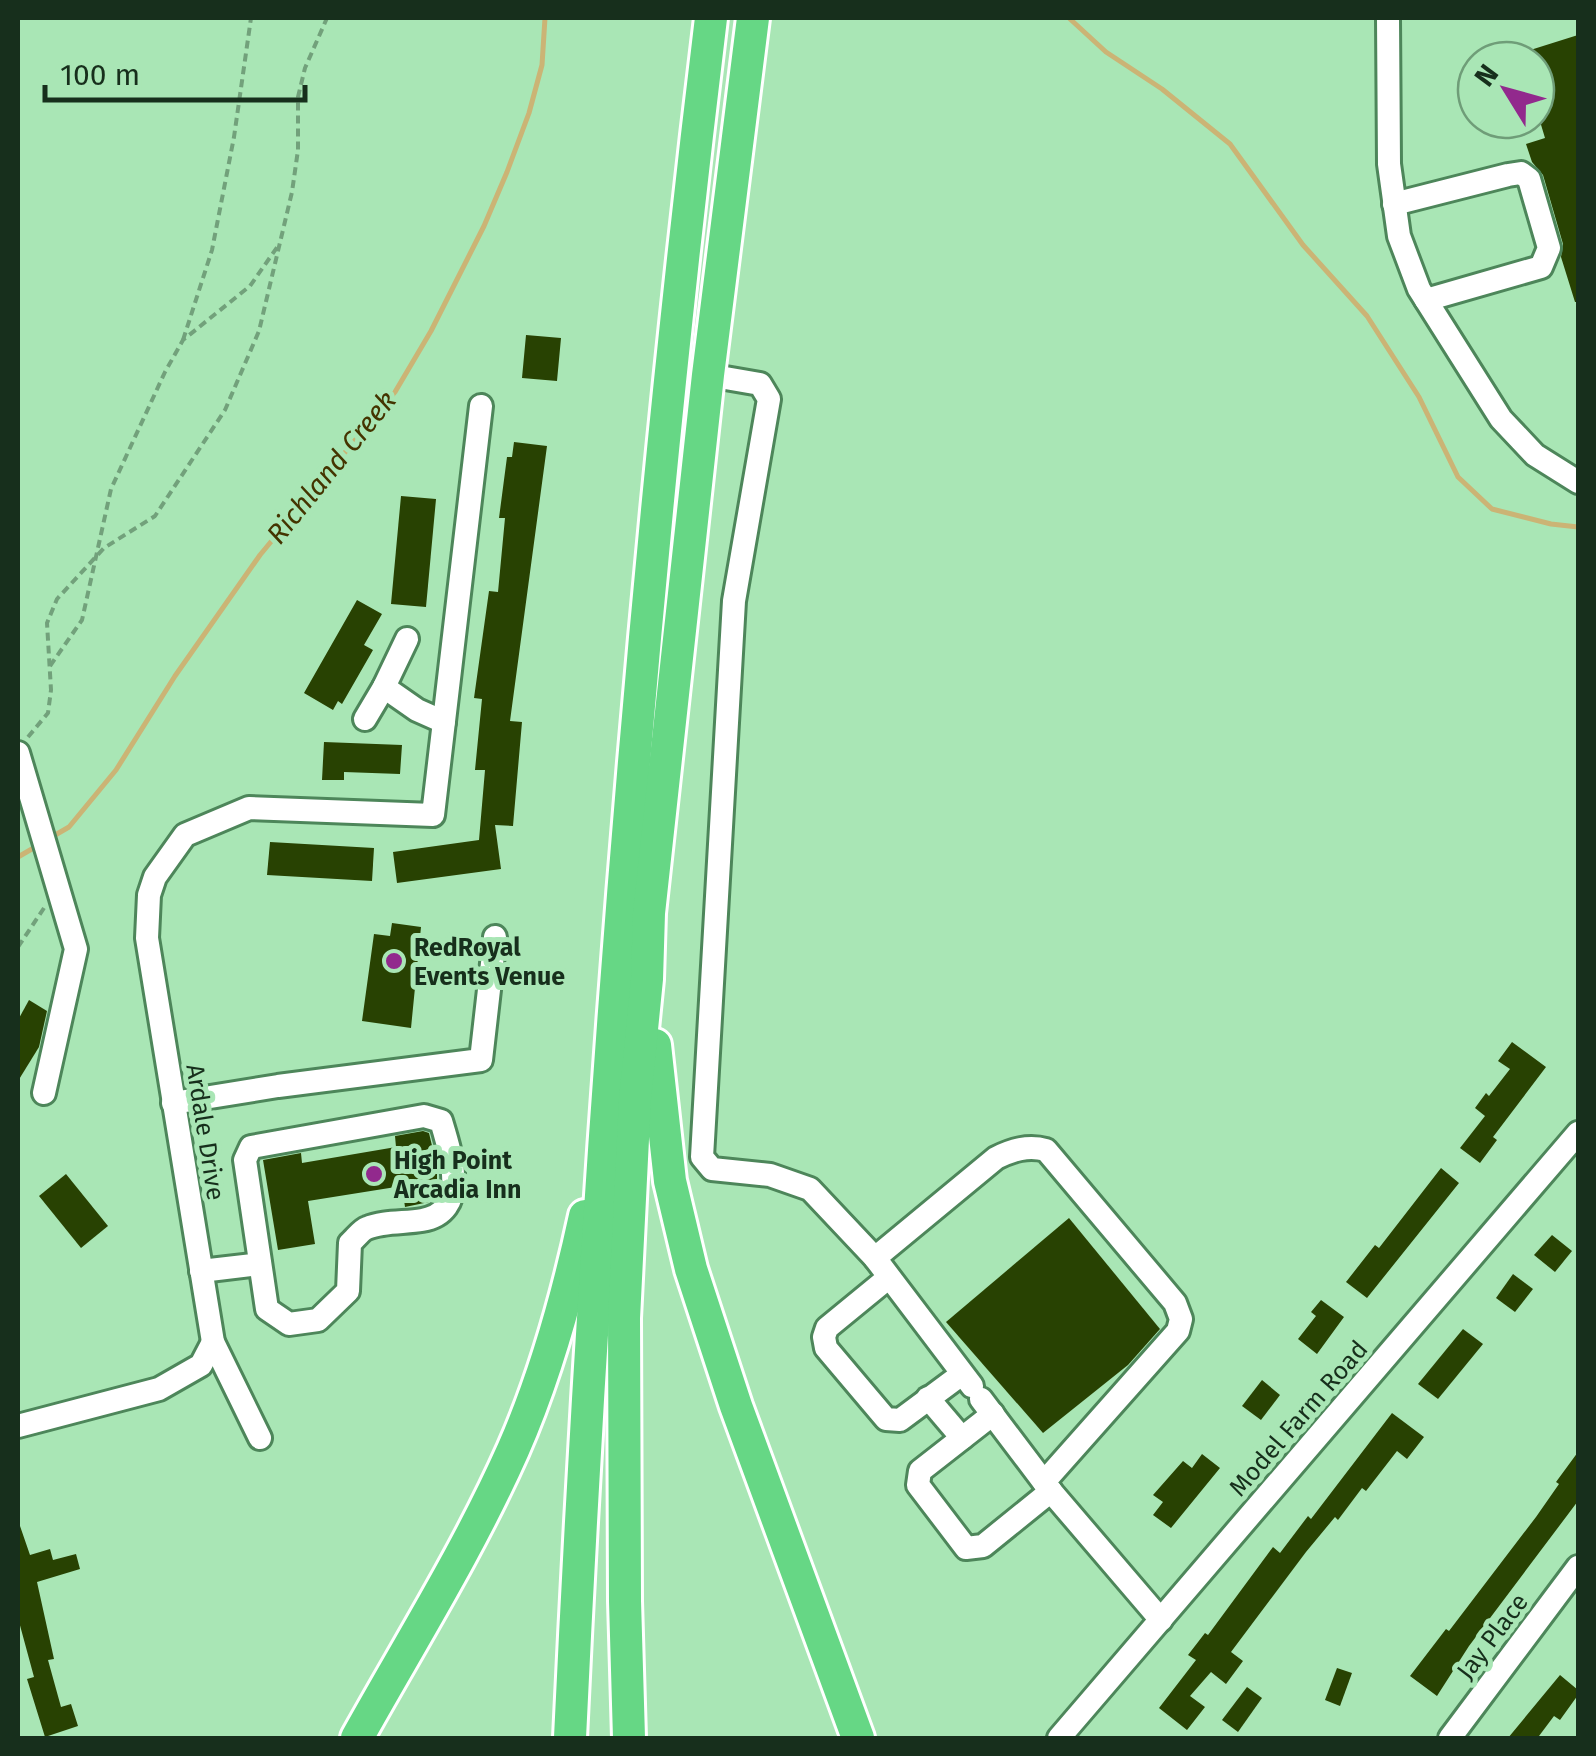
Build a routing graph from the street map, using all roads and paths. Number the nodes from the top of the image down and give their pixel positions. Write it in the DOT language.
graph roads {
  1 [pos="250,18"];
  2 [pos="328,18"];
  3 [pos="711,18"];
  4 [pos="753,18"];
  5 [pos="1388,18"];
  6 [pos="1394,204"];
  7 [pos="280,242"];
  8 [pos="1426,300"];
  9 [pos="183,340"];
  10 [pos="708,375"];
  11 [pos="481,406"];
  12 [pos="1578,482"];
  13 [pos="96,555"];
  14 [pos="407,639"];
  15 [pos="48,668"];
  16 [pos="384,687"];
  17 [pos="365,719"];
  18 [pos="444,722"];
  19 [pos="18,750"];
  20 [pos="59,888"];
  21 [pos="496,938"];
  22 [pos="18,947"];
  23 [pos="647,978"];
  24 [pos="610,1085"];
  25 [pos="44,1093"];
  26 [pos="173,1104"];
  27 [pos="1578,1133"];
  28 [pos="874,1258"];
  29 [pos="260,1264"];
  30 [pos="201,1271"];
  31 [pos="888,1278"];
  32 [pos="213,1342"];
  33 [pos="977,1393"];
  34 [pos="928,1398"];
  35 [pos="18,1426"];
  36 [pos="260,1438"];
  37 [pos="962,1438"];
  38 [pos="1047,1486"];
  39 [pos="1578,1567"];
  40 [pos="1161,1620"];
  41 [pos="358,1738"];
  42 [pos="570,1738"];
  43 [pos="629,1738"];
  44 [pos="858,1738"];
  45 [pos="1059,1738"];
  46 [pos="1450,1738"];
  1 -- 9 [label="path"];
  2 -- 7 [label="path"];
  3 -- 24 [label="highway"];
  4 -- 10 [label="highway"];
  5 -- 6 [label="street"];
  6 -- 8 [label="street"];
  6 -- 8 [label="street"];
  7 -- 9 [label="path"];
  7 -- 13 [label="path"];
  8 -- 12 [label="street"];
  9 -- 13 [label="path"];
  10 -- 23 [label="highway"];
  10 -- 28 [label="street"];
  11 -- 18 [label="street"];
  13 -- 15 [label="path"];
  13 -- 15 [label="path"];
  14 -- 16 [label="street"];
  15 -- 19 [label="path"];
  16 -- 17 [label="street"];
  16 -- 18 [label="street"];
  18 -- 26 [label="street, Ardale Drive"];
  19 -- 20 [label="street"];
  20 -- 22 [label="path"];
  20 -- 25 [label="street"];
  21 -- 26 [label="street"];
  23 -- 43 [label="highway"];
  23 -- 44 [label="highway"];
  24 -- 41 [label="highway"];
  24 -- 42 [label="highway"];
  26 -- 30 [label="street, Ardale Drive"];
  27 -- 40 [label="street, Model Farm Road"];
  28 -- 31 [label="street"];
  28 -- 38 [label="street"];
  29 -- 29 [label="street"];
  29 -- 30 [label="street"];
  30 -- 32 [label="street, Ardale Drive"];
  31 -- 33 [label="street"];
  31 -- 34 [label="street"];
  32 -- 35 [label="street"];
  32 -- 36 [label="street, Ardale Drive"];
  33 -- 34 [label="street"];
  33 -- 37 [label="street"];
  33 -- 38 [label="street"];
  34 -- 37 [label="street"];
  37 -- 38 [label="street"];
  38 -- 40 [label="street"];
  39 -- 46 [label="street, Jay Place"];
  40 -- 45 [label="street, Model Farm Road"];
}
